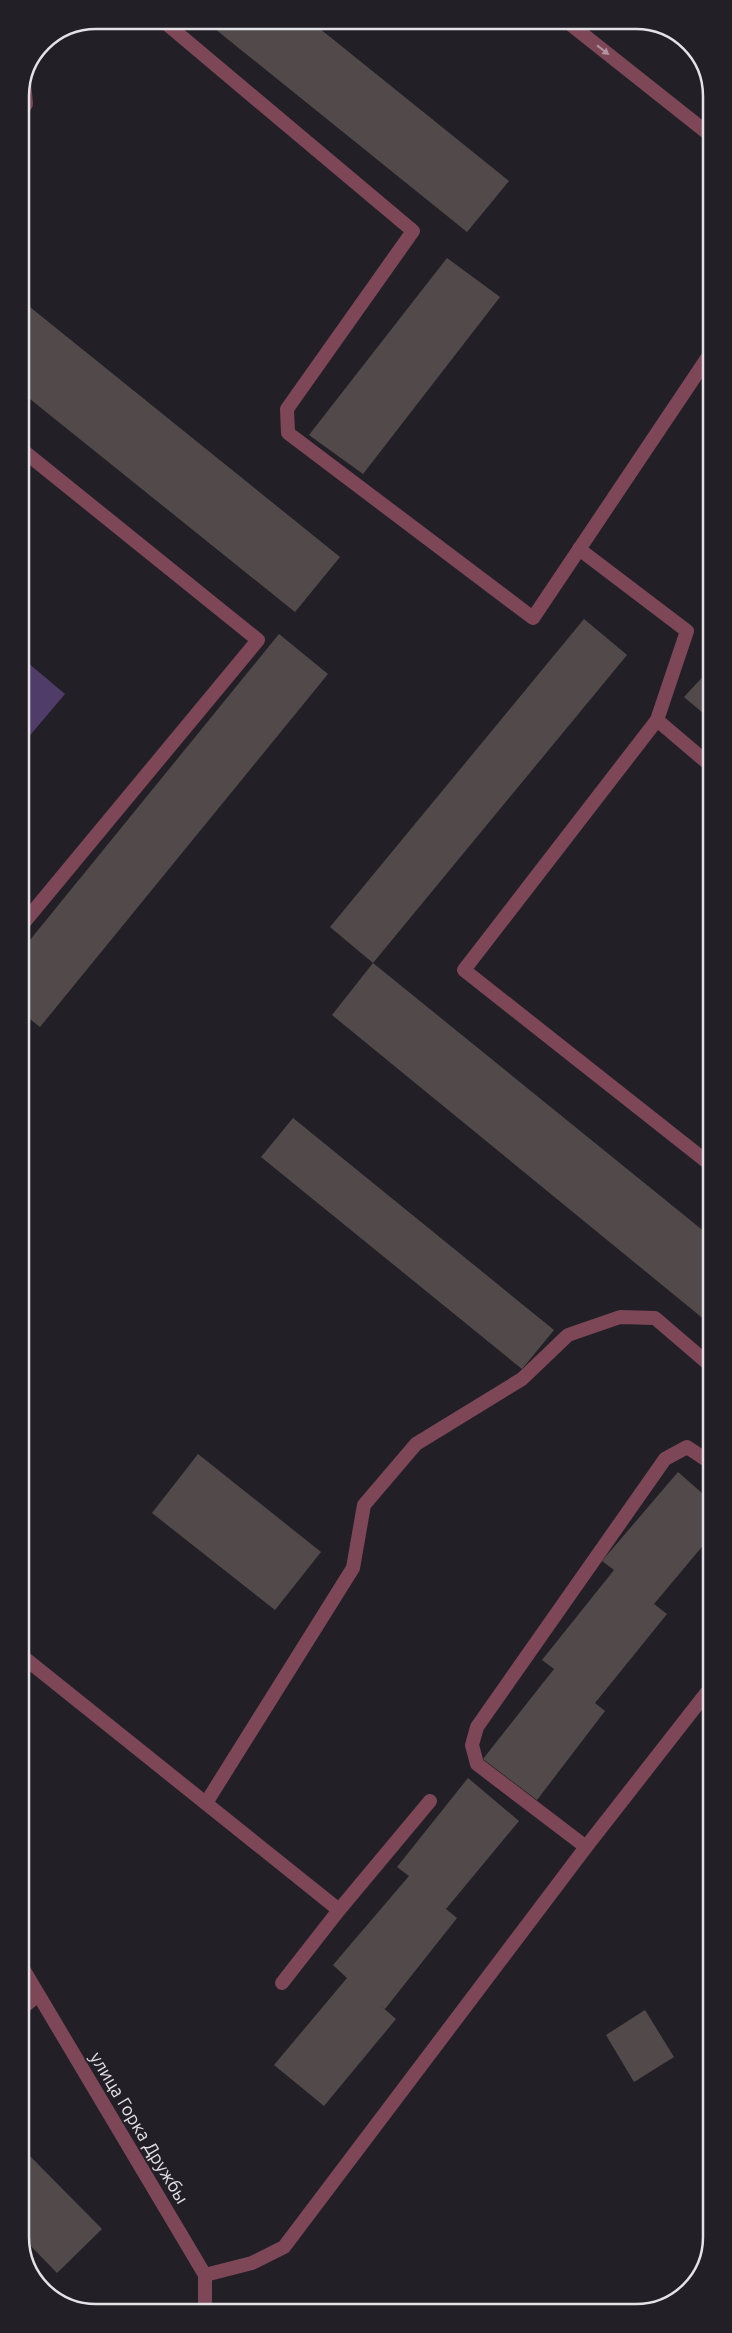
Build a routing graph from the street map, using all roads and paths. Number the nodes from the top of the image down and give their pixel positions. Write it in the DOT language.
graph roads {
  1 [pos="173,29"];
  2 [pos="576,29"];
  3 [pos="703,129"];
  4 [pos="703,364"];
  5 [pos="29,456"];
  6 [pos="579,549"];
  7 [pos="657,720"];
  8 [pos="703,759"];
  9 [pos="29,916"];
  10 [pos="703,1159"];
  11 [pos="703,1359"];
  12 [pos="703,1458"];
  13 [pos="29,1662"];
  14 [pos="703,1697"];
  15 [pos="430,1801"];
  16 [pos="206,1803"];
  17 [pos="586,1847"];
  18 [pos="339,1910"];
  19 [pos="29,1980"];
  20 [pos="282,1983"];
  21 [pos="38,1995"];
  22 [pos="29,2002"];
  23 [pos="205,2275"];
  24 [pos="205,2304"];
  1 -- 6 [label="street"];
  2 -- 3 [label="street, one-way"];
  4 -- 6 [label="street"];
  5 -- 9 [label="street"];
  6 -- 7 [label="street"];
  7 -- 8 [label="street"];
  7 -- 10 [label="street"];
  11 -- 16 [label="street"];
  12 -- 17 [label="street"];
  13 -- 16 [label="street"];
  14 -- 17 [label="street"];
  15 -- 18 [label="street"];
  16 -- 18 [label="street"];
  17 -- 23 [label="street"];
  18 -- 20 [label="street"];
  19 -- 21 [label="street, улица Горка Дружбы"];
  21 -- 22 [label="street"];
  21 -- 23 [label="street, улица Горка Дружбы"];
  23 -- 24 [label="street"];
}
